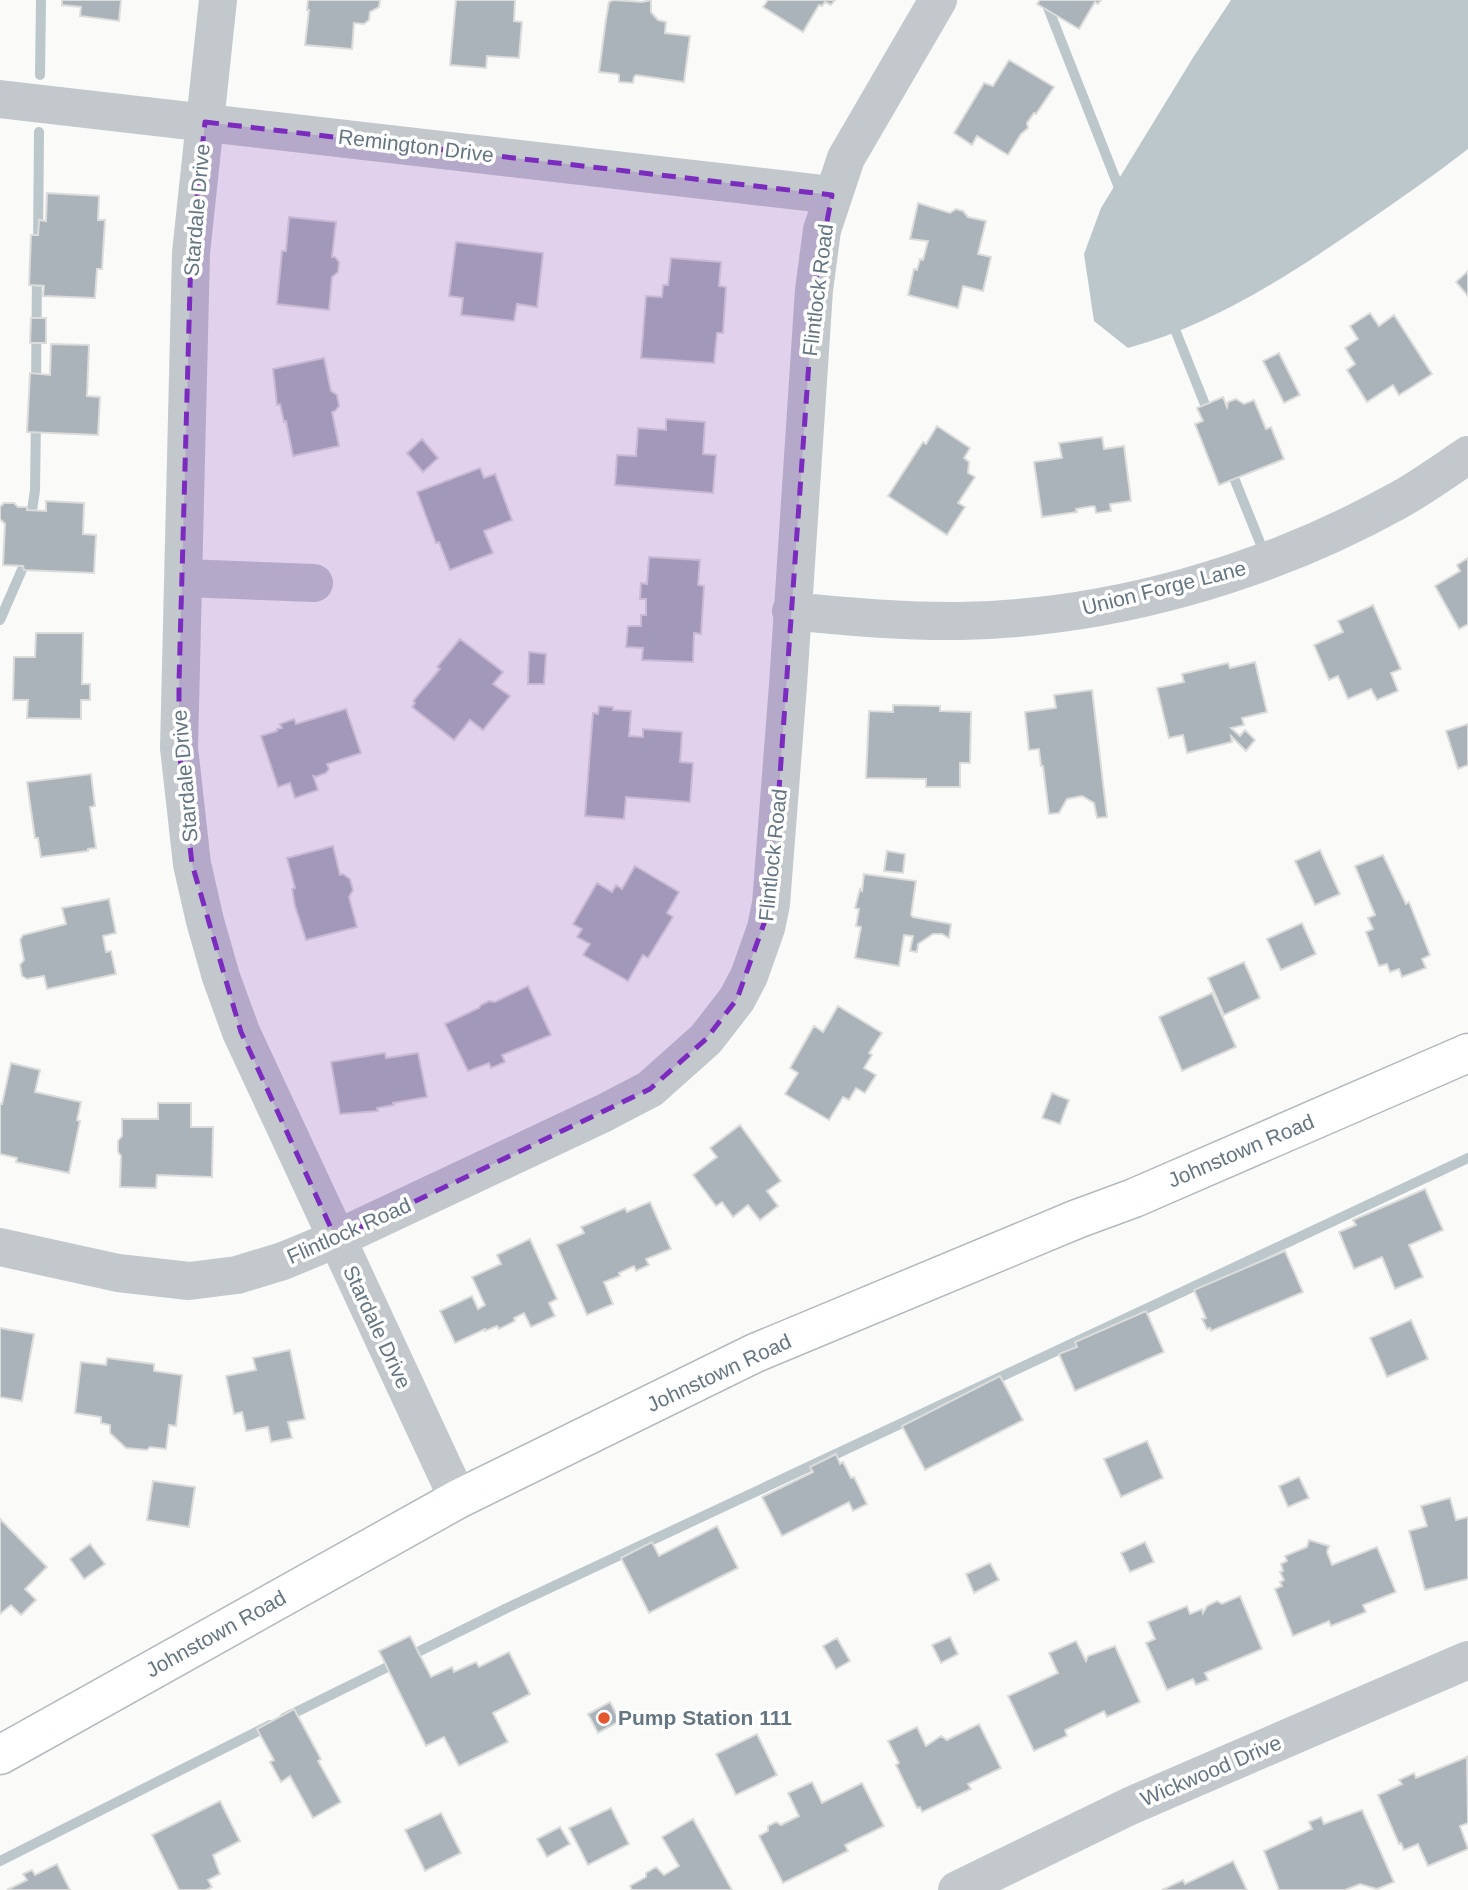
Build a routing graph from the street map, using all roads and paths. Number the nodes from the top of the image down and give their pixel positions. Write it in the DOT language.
graph roads {
  1 [pos="218,0"];
  2 [pos="938,0"];
  3 [pos="0,99"];
  4 [pos="205,122"];
  5 [pos="832,195"];
  6 [pos="1468,455"];
  7 [pos="184,578"];
  8 [pos="314,583"];
  9 [pos="792,611"];
  10 [pos="1468,1053"];
  11 [pos="337,1239"];
  12 [pos="0,1247"];
  13 [pos="458,1499"];
  14 [pos="1468,1660"];
  15 [pos="0,1755"];
  16 [pos="957,1890"];
  1 -- 4 [label="street, Stardale Drive"];
  2 -- 5 [label="street, Flintlock Road"];
  3 -- 4 [label="street, Remington Drive"];
  4 -- 5 [label="street, Remington Drive"];
  4 -- 7 [label="street, Stardale Drive"];
  5 -- 9 [label="street, Flintlock Road"];
  6 -- 9 [label="street, Union Forge Lane"];
  7 -- 8 [label="street"];
  7 -- 11 [label="street, Stardale Drive"];
  9 -- 11 [label="street, Flintlock Road"];
  10 -- 13 [label="main road, Johnstown Road"];
  11 -- 12 [label="street, Flintlock Road"];
  11 -- 13 [label="street, Stardale Drive"];
  13 -- 15 [label="main road, Johnstown Road"];
  14 -- 16 [label="street, Wickwood Drive"];
}
